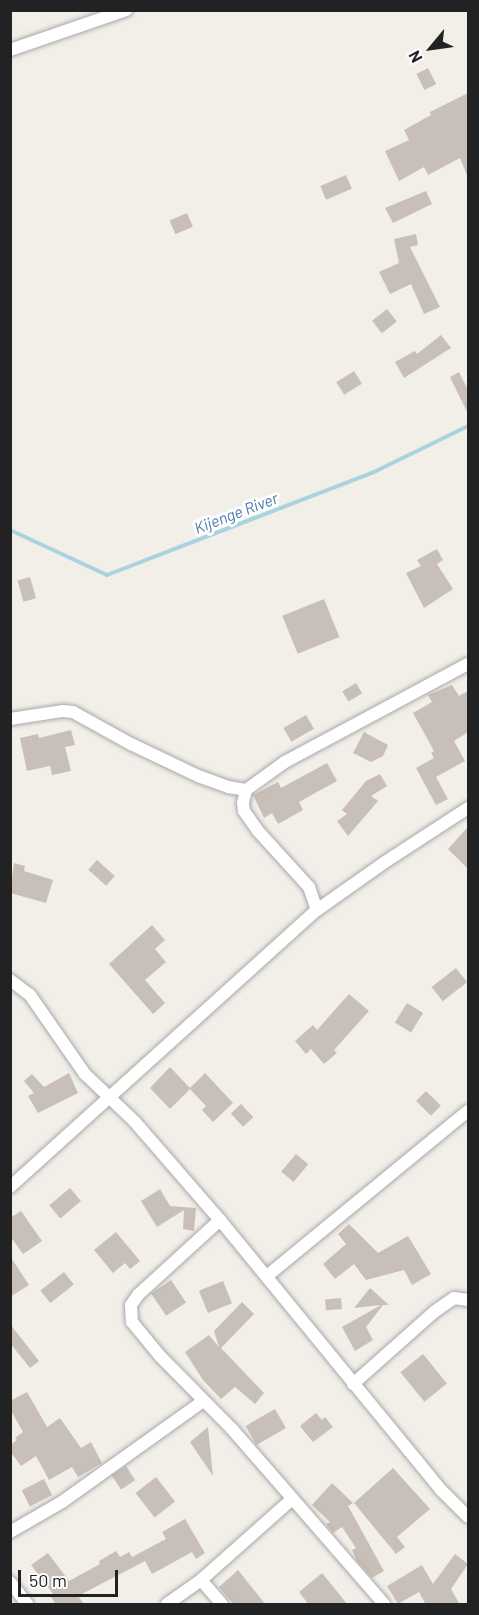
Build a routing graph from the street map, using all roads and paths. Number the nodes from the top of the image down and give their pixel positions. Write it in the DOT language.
graph roads {
  1 [pos="126,10"];
  2 [pos="10,50"];
  3 [pos="468,664"];
  4 [pos="10,719"];
  5 [pos="246,790"];
  6 [pos="468,808"];
  7 [pos="317,910"];
  8 [pos="10,980"];
  9 [pos="111,1098"];
  10 [pos="468,1111"];
  11 [pos="10,1187"];
  12 [pos="219,1220"];
  13 [pos="267,1276"];
  14 [pos="468,1300"];
  15 [pos="353,1384"];
  16 [pos="203,1401"];
  17 [pos="291,1500"];
  18 [pos="468,1517"];
  19 [pos="10,1532"];
  20 [pos="201,1580"];
  21 [pos="10,1582"];
  22 [pos="20,1601"];
  23 [pos="167,1605"];
  24 [pos="222,1605"];
  25 [pos="384,1605"];
  1 -- 2 [label="street"];
  3 -- 5 [label="street"];
  4 -- 5 [label="street"];
  5 -- 7 [label="street"];
  6 -- 7 [label="street"];
  7 -- 9 [label="street"];
  8 -- 9 [label="street"];
  9 -- 11 [label="street"];
  9 -- 12 [label="street"];
  10 -- 13 [label="street"];
  12 -- 13 [label="street"];
  12 -- 16 [label="street"];
  13 -- 15 [label="street"];
  14 -- 15 [label="street"];
  15 -- 18 [label="street"];
  16 -- 17 [label="street"];
  16 -- 19 [label="street"];
  17 -- 20 [label="street"];
  17 -- 25 [label="street"];
  20 -- 23 [label="street"];
  20 -- 24 [label="street"];
  21 -- 22 [label="street"];
}
